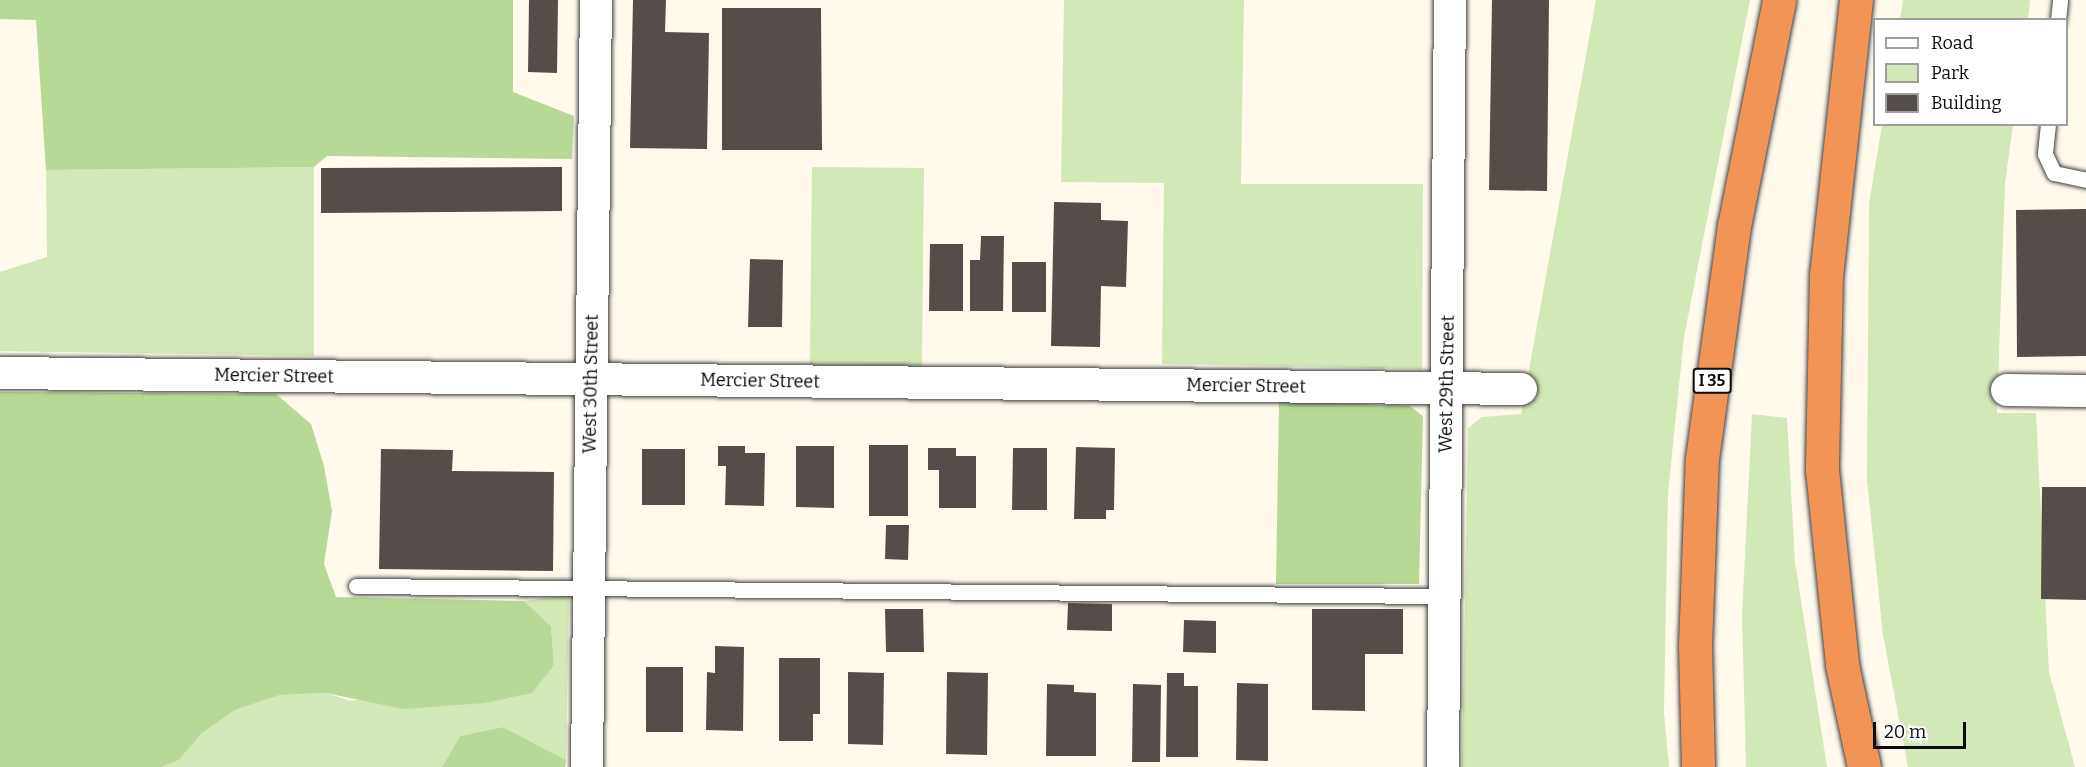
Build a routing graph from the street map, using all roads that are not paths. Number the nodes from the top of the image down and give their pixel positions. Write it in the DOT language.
graph roads {
  1 [pos="596,0"];
  2 [pos="1450,0"];
  3 [pos="1779,0"];
  4 [pos="1856,0"];
  5 [pos="2060,0"];
  6 [pos="2058,18"];
  7 [pos="2048,126"];
  8 [pos="2086,180"];
  9 [pos="0,373"];
  10 [pos="591,379"];
  11 [pos="1447,388"];
  12 [pos="1521,389"];
  13 [pos="2007,390"];
  14 [pos="2086,391"];
  15 [pos="356,586"];
  16 [pos="589,586"];
  17 [pos="1445,596"];
  18 [pos="586,767"];
  19 [pos="1443,767"];
  20 [pos="1698,767"];
  21 [pos="1864,767"];
  1 -- 10 [label="street, West 30th Street"];
  2 -- 11 [label="street, West 29th Street"];
  3 -- 20 [label="highway, I 35"];
  4 -- 21 [label="highway"];
  5 -- 6 [label="lane"];
  7 -- 8 [label="lane"];
  9 -- 10 [label="street, Mercier Street"];
  10 -- 11 [label="street, Mercier Street"];
  10 -- 16 [label="street, West 30th Street"];
  11 -- 12 [label="street, Mercier Street"];
  11 -- 17 [label="street, West 29th Street"];
  13 -- 14 [label="street"];
  15 -- 16 [label="lane"];
  16 -- 17 [label="lane"];
  16 -- 18 [label="street, West 30th Street"];
  17 -- 19 [label="street, West 29th Street"];
}
